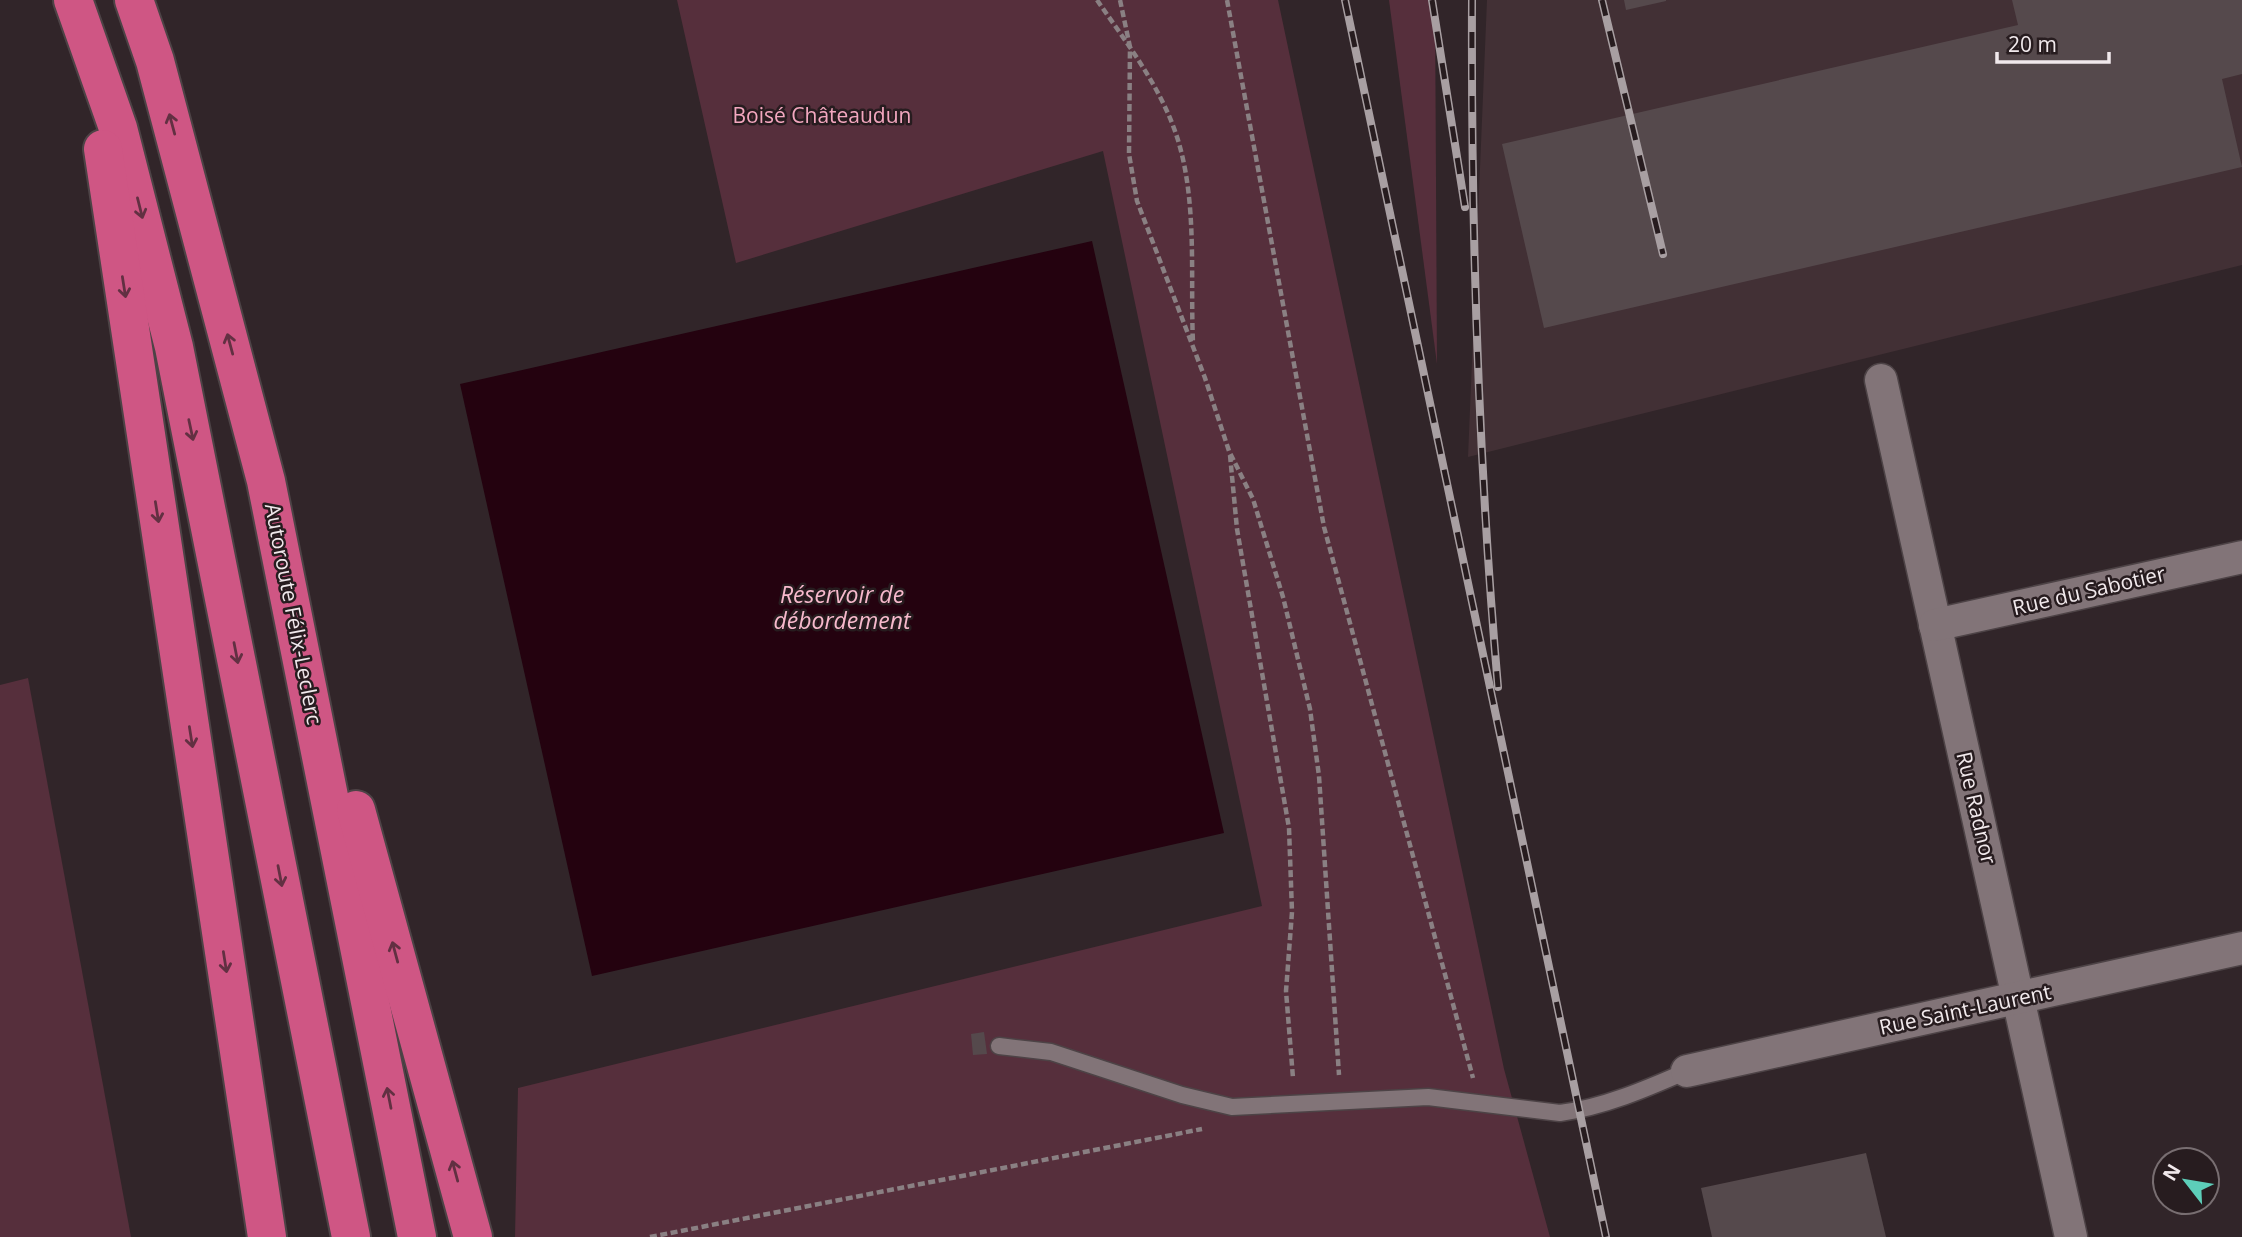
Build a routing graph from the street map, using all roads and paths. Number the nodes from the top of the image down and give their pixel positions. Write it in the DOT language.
graph roads {
  1 [pos="134,0"];
  2 [pos="1097,0"];
  3 [pos="1120,0"];
  4 [pos="1227,0"];
  5 [pos="79,13"];
  6 [pos="1130,47"];
  7 [pos="1194,349"];
  8 [pos="1881,380"];
  9 [pos="1229,451"];
  10 [pos="266,481"];
  11 [pos="2242,556"];
  12 [pos="1935,625"];
  13 [pos="2242,948"];
  14 [pos="2018,999"];
  15 [pos="999,1046"];
  16 [pos="1687,1071"];
  17 [pos="1341,1102"];
  18 [pos="1480,1102"];
  19 [pos="1296,1105"];
  20 [pos="1214,1127"];
  21 [pos="267,1237"];
  22 [pos="351,1237"];
  23 [pos="416,1237"];
  24 [pos="473,1237"];
  25 [pos="649,1237"];
  26 [pos="2071,1237"];
  10 -- 1 [label="highway, Autoroute Félix-Leclerc, one-way"];
  2 -- 6 [label="path"];
  3 -- 6 [label="path"];
  4 -- 18 [label="path"];
  5 -- 21 [label="highway, one-way"];
  5 -- 22 [label="highway, one-way"];
  6 -- 7 [label="path"];
  6 -- 7 [label="path"];
  7 -- 9 [label="path"];
  8 -- 12 [label="street, Rue Radnor"];
  9 -- 17 [label="path"];
  9 -- 19 [label="path"];
  23 -- 10 [label="highway, Autoroute Félix-Leclerc, one-way"];
  24 -- 10 [label="highway, one-way"];
  11 -- 12 [label="street, Rue du Sabotier"];
  12 -- 14 [label="street, Rue Radnor"];
  13 -- 14 [label="street, Rue Saint-Laurent"];
  14 -- 16 [label="street, Rue Saint-Laurent"];
  14 -- 26 [label="street, Rue Radnor"];
  15 -- 19 [label="lane"];
  16 -- 18 [label="lane"];
  17 -- 18 [label="lane"];
  17 -- 19 [label="lane"];
  20 -- 25 [label="path"];
}
